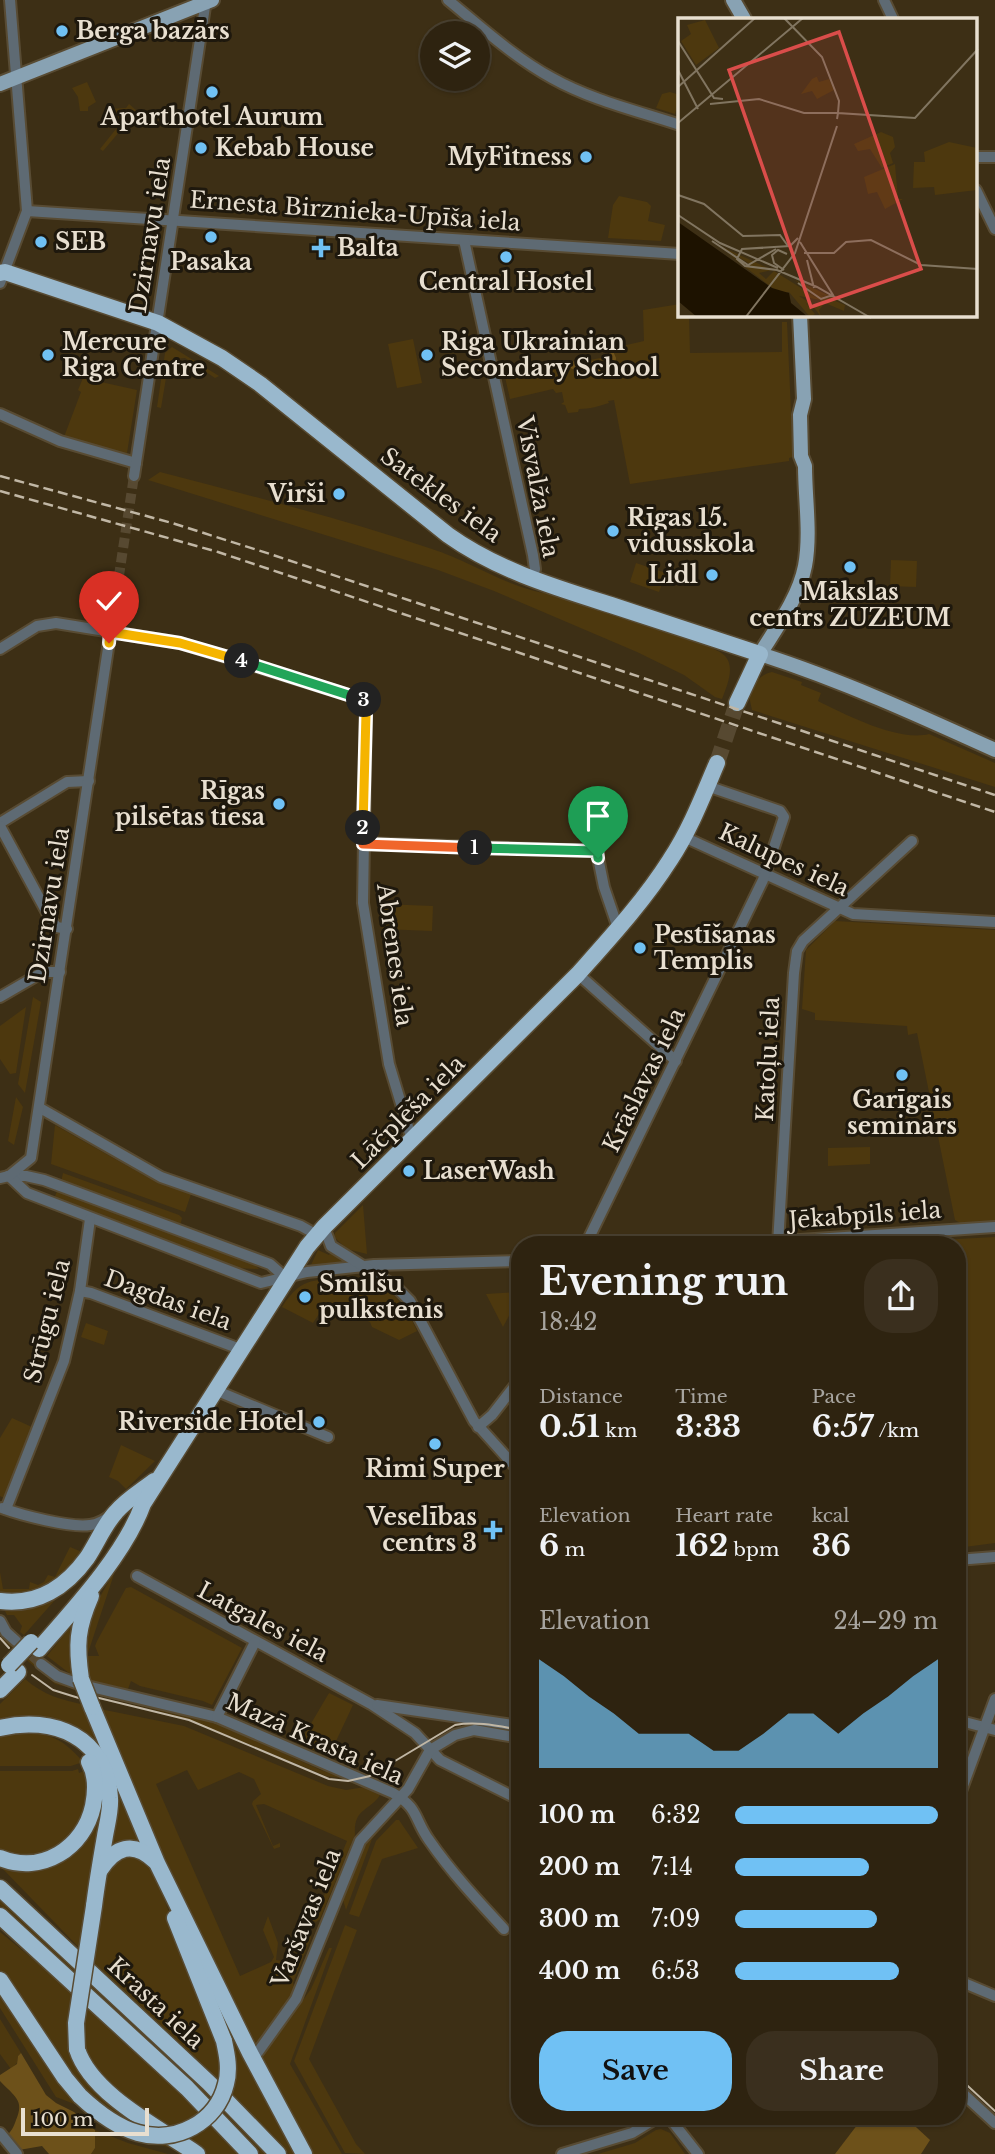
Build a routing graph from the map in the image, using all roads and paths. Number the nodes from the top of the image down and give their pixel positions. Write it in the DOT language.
graph roads {
  1 [pos="10,0"];
  2 [pos="448,0"];
  3 [pos="733,0"];
  4 [pos="884,0"];
  5 [pos="208,1"];
  6 [pos="743,18"];
  7 [pos="893,18"];
  8 [pos="16,78"];
  9 [pos="0,84"];
  10 [pos="678,124"];
  11 [pos="978,194"];
  12 [pos="27,211"];
  13 [pos="173,220"];
  14 [pos="995,229"];
  15 [pos="464,240"];
  16 [pos="678,254"];
  17 [pos="1,273"];
  18 [pos="800,317"];
  19 [pos="158,323"];
  20 [pos="0,414"];
  21 [pos="136,463"];
  22 [pos="134,476"];
  23 [pos="533,578"];
  24 [pos="111,627"];
  25 [pos="0,649"];
  26 [pos="760,654"];
  27 [pos="737,704"];
  28 [pos="995,750"];
  29 [pos="717,762"];
  30 [pos="89,781"];
  31 [pos="707,786"];
  32 [pos="591,823"];
  33 [pos="0,824"];
  34 [pos="684,837"];
  35 [pos="912,841"];
  36 [pos="363,844"];
  37 [pos="597,851"];
  38 [pos="765,875"];
  39 [pos="838,908"];
  40 [pos="995,922"];
  41 [pos="618,928"];
  42 [pos="67,929"];
  43 [pos="60,972"];
  44 [pos="578,974"];
  45 [pos="0,998"];
  46 [pos="676,1061"];
  47 [pos="40,1108"];
  48 [pos="412,1140"];
  49 [pos="3,1175"];
  50 [pos="90,1219"];
  51 [pos="995,1227"];
  52 [pos="320,1231"];
  53 [pos="590,1236"];
  54 [pos="778,1236"];
  55 [pos="873,1236"];
  56 [pos="511,1261"];
  57 [pos="365,1268"];
  58 [pos="286,1278"];
  59 [pos="80,1291"];
  60 [pos="240,1349"];
  61 [pos="215,1390"];
  62 [pos="511,1391"];
  63 [pos="478,1427"];
  64 [pos="328,1437"];
  65 [pos="511,1462"];
  66 [pos="161,1475"];
  67 [pos="143,1504"];
  68 [pos="3,1508"];
  69 [pos="94,1533"];
  70 [pos="995,1557"];
  71 [pos="86,1559"];
  72 [pos="966,1559"];
  73 [pos="101,1573"];
  74 [pos="136,1576"];
  75 [pos="1,1601"];
  76 [pos="68,1602"];
  77 [pos="0,1621"];
  78 [pos="255,1642"];
  79 [pos="32,1649"];
  80 [pos="9,1670"];
  81 [pos="83,1683"];
  82 [pos="0,1690"];
  83 [pos="995,1699"];
  84 [pos="371,1704"];
  85 [pos="427,1714"];
  86 [pos="217,1717"];
  87 [pos="966,1722"];
  88 [pos="511,1725"];
  89 [pos="0,1728"];
  90 [pos="990,1728"];
  91 [pos="60,1729"];
  92 [pos="419,1736"];
  93 [pos="511,1736"];
  94 [pos="430,1750"];
  95 [pos="966,1782"];
  96 [pos="511,1796"];
  97 [pos="401,1797"];
  98 [pos="0,1858"];
  99 [pos="158,1864"];
  100 [pos="99,1872"];
  101 [pos="0,1888"];
  102 [pos="0,1916"];
  103 [pos="504,1929"];
  104 [pos="0,1980"];
  105 [pos="966,1984"];
  106 [pos="995,1996"];
  107 [pos="250,2053"];
  108 [pos="966,2096"];
  109 [pos="995,2123"];
  110 [pos="645,2125"];
  111 [pos="675,2125"];
  112 [pos="0,2133"];
  113 [pos="18,2154"];
  114 [pos="197,2154"];
  115 [pos="250,2154"];
  116 [pos="278,2154"];
  117 [pos="304,2154"];
  118 [pos="562,2154"];
  119 [pos="698,2154"];
  1 -- 8 [label="street"];
  2 -- 10 [label="street"];
  3 -- 6 [label="main road"];
  4 -- 7 [label="street"];
  5 -- 8 [label="main road"];
  5 -- 13 [label="street, Dzirnavu iela"];
  8 -- 9 [label="main road"];
  8 -- 12 [label="street"];
  11 -- 14 [label="street"];
  12 -- 13 [label="street, Ernesta Birznieka-Upīša iela"];
  12 -- 17 [label="street"];
  13 -- 15 [label="street, Ernesta Birznieka-Upīša iela"];
  13 -- 19 [label="street, Dzirnavu iela"];
  15 -- 16 [label="street, Ernesta Birznieka-Upīša iela"];
  15 -- 23 [label="street, Visvalža iela"];
  17 -- 19 [label="highway, Satekles iela"];
  18 -- 26 [label="main road"];
  19 -- 21 [label="street, Dzirnavu iela"];
  19 -- 23 [label="highway, Satekles iela"];
  20 -- 21 [label="street"];
  21 -- 22 [label="street, Dzirnavu iela"];
  23 -- 26 [label="highway, Satekles iela"];
  24 -- 25 [label="street"];
  24 -- 30 [label="street, Dzirnavu iela"];
  24 -- 36 [label="street, Abrenes iela"];
  26 -- 27 [label="highway"];
  26 -- 28 [label="main road, Satekles iela"];
  29 -- 31 [label="highway, Lāčplēša iela"];
  30 -- 33 [label="street"];
  30 -- 42 [label="street, Dzirnavu iela"];
  31 -- 34 [label="highway, Lāčplēša iela"];
  31 -- 38 [label="street, Krāslavas iela"];
  32 -- 37 [label="street"];
  33 -- 42 [label="street"];
  34 -- 38 [label="street, Kalupes iela"];
  34 -- 41 [label="highway, Lāčplēša iela"];
  35 -- 39 [label="street, Katoļu iela"];
  36 -- 37 [label="street"];
  36 -- 48 [label="street, Abrenes iela"];
  37 -- 41 [label="street"];
  38 -- 39 [label="street, Kalupes iela"];
  38 -- 46 [label="street, Krāslavas iela"];
  39 -- 40 [label="street, Kalupes iela"];
  39 -- 54 [label="street, Katoļu iela"];
  41 -- 44 [label="highway, Lāčplēša iela"];
  42 -- 43 [label="street, Dzirnavu iela"];
  43 -- 45 [label="street"];
  43 -- 47 [label="street, Dzirnavu iela"];
  44 -- 46 [label="street"];
  44 -- 48 [label="highway, Lāčplēša iela"];
  46 -- 53 [label="street, Krāslavas iela"];
  47 -- 49 [label="street, Dzirnavu iela"];
  47 -- 52 [label="street"];
  48 -- 52 [label="highway, Lāčplēša iela"];
  49 -- 50 [label="street"];
  49 -- 58 [label="street"];
  50 -- 58 [label="street"];
  50 -- 59 [label="street, Strūgu iela"];
  51 -- 55 [label="street, Jēkabpils iela"];
  52 -- 57 [label="street"];
  52 -- 58 [label="highway, Lāčplēša iela"];
  56 -- 57 [label="street"];
  57 -- 58 [label="street"];
  57 -- 63 [label="street"];
  58 -- 60 [label="highway, Lāčplēša iela"];
  59 -- 60 [label="street, Dagdas iela"];
  59 -- 68 [label="street, Strūgu iela"];
  60 -- 61 [label="highway, Lāčplēša iela"];
  61 -- 64 [label="street"];
  61 -- 66 [label="highway, Lāčplēša iela"];
  62 -- 63 [label="street"];
  63 -- 65 [label="street"];
  66 -- 67 [label="highway, Lāčplēša iela"];
  66 -- 69 [label="highway"];
  67 -- 73 [label="highway, Lāčplēša iela"];
  67 -- 76 [label="highway, Lāčplēša iela"];
  68 -- 69 [label="street"];
  69 -- 71 [label="highway"];
  70 -- 72 [label="street"];
  71 -- 75 [label="highway"];
  71 -- 76 [label="highway"];
  73 -- 79 [label="highway, Lāčplēša iela"];
  73 -- 81 [label="highway"];
  74 -- 78 [label="street, Latgales iela"];
  76 -- 79 [label="highway, Lāčplēša iela"];
  77 -- 79 [label="street, Mazā Krasta iela"];
  78 -- 84 [label="street, Latgales iela"];
  78 -- 86 [label="street"];
  79 -- 80 [label="highway"];
  79 -- 81 [label="street, Mazā Krasta iela"];
  80 -- 82 [label="highway"];
  81 -- 86 [label="street, Mazā Krasta iela"];
  81 -- 99 [label="highway, bridge"];
  83 -- 90 [label="street"];
  84 -- 85 [label="street, Latgales iela"];
  84 -- 92 [label="street, Latgales iela"];
  85 -- 88 [label="street, Latgales iela"];
  85 -- 92 [label="street"];
  86 -- 97 [label="street, Mazā Krasta iela"];
  87 -- 90 [label="street"];
  89 -- 91 [label="highway"];
  90 -- 95 [label="street"];
  91 -- 98 [label="highway"];
  91 -- 100 [label="highway"];
  92 -- 94 [label="street, Latgales iela"];
  93 -- 94 [label="street"];
  94 -- 96 [label="street, Latgales iela"];
  94 -- 97 [label="street, Varšavas iela"];
  97 -- 103 [label="street, Mazā Krasta iela"];
  97 -- 107 [label="street, Varšavas iela"];
  99 -- 100 [label="highway"];
  99 -- 104 [label="highway, bridge"];
  99 -- 107 [label="highway"];
  100 -- 114 [label="highway, bridge"];
  101 -- 116 [label="highway, Krasta iela"];
  102 -- 115 [label="highway, Krasta iela"];
  105 -- 106 [label="street"];
  107 -- 117 [label="highway"];
  108 -- 109 [label="street"];
  110 -- 118 [label="street"];
  111 -- 119 [label="street"];
  112 -- 113 [label="street"];
}
